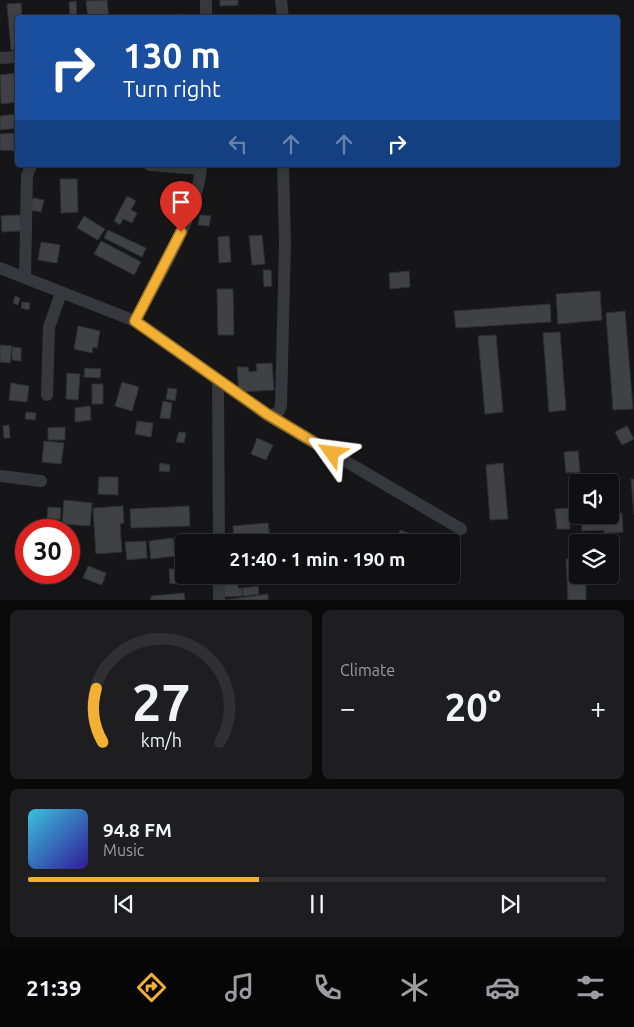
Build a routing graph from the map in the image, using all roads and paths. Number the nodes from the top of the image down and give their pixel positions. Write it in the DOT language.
graph roads {
  1 [pos="206,0"];
  2 [pos="281,0"];
  3 [pos="206,15"];
  4 [pos="282,15"];
  5 [pos="15,57"];
  6 [pos="0,58"];
  7 [pos="30,167"];
  8 [pos="201,167"];
  9 [pos="283,167"];
  10 [pos="0,268"];
  11 [pos="25,278"];
  12 [pos="62,293"];
  13 [pos="135,321"];
  14 [pos="218,381"];
  15 [pos="47,395"];
  16 [pos="267,414"];
  17 [pos="0,476"];
  18 [pos="41,481"];
  19 [pos="461,530"];
  20 [pos="218,534"];
  21 [pos="219,584"];
  22 [pos="219,600"];
  1 -- 3 [label="street"];
  2 -- 4 [label="street"];
  5 -- 6 [label="street"];
  7 -- 11 [label="street"];
  8 -- 13 [label="street"];
  9 -- 16 [label="street"];
  10 -- 11 [label="street"];
  11 -- 12 [label="street"];
  12 -- 13 [label="street"];
  12 -- 15 [label="street"];
  13 -- 14 [label="street"];
  14 -- 16 [label="street"];
  14 -- 20 [label="street"];
  16 -- 19 [label="street"];
  17 -- 18 [label="street"];
  21 -- 22 [label="street"];
}
